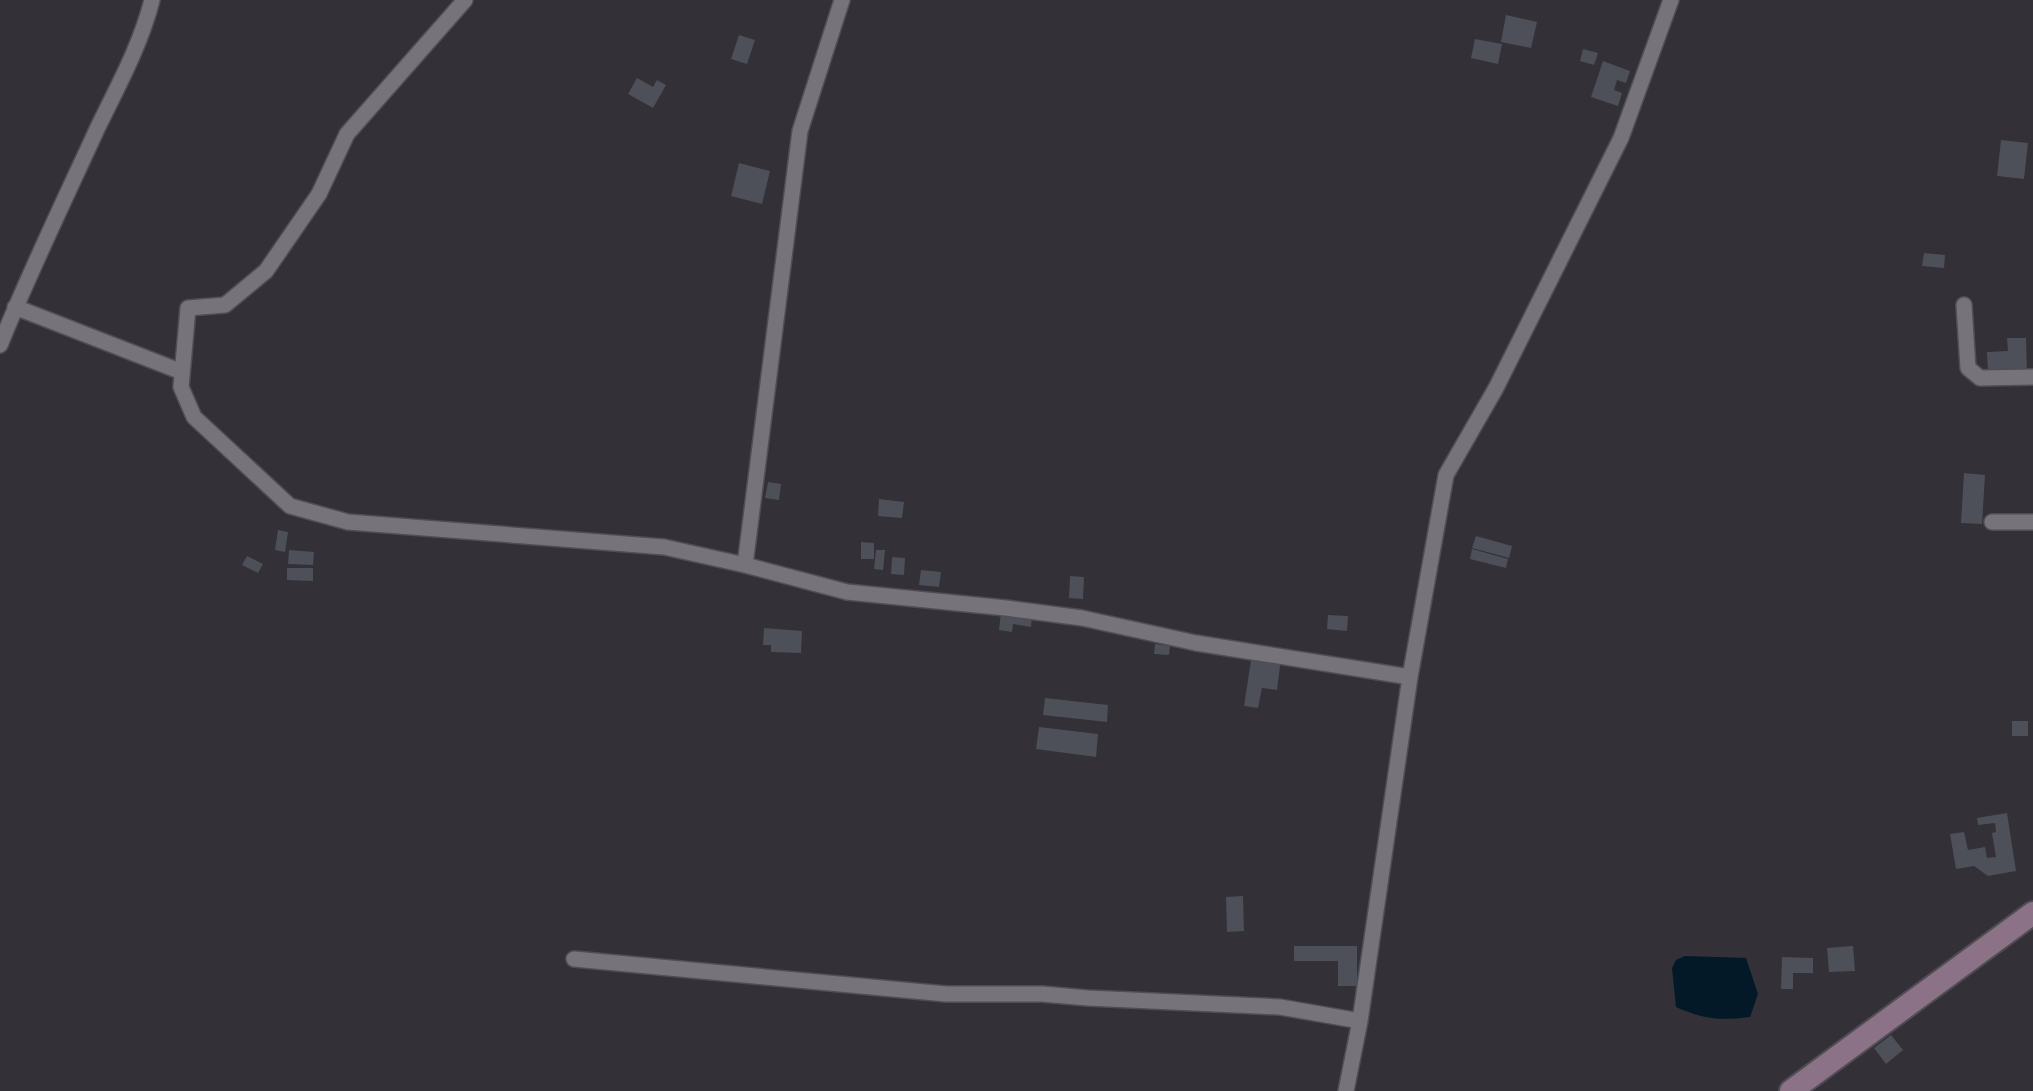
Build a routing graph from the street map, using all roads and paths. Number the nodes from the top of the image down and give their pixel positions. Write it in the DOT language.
graph roads {
  1 [pos="152,0"];
  2 [pos="465,0"];
  3 [pos="842,0"];
  4 [pos="1671,0"];
  5 [pos="1964,305"];
  6 [pos="15,307"];
  7 [pos="0,345"];
  8 [pos="182,372"];
  9 [pos="2033,376"];
  10 [pos="1992,522"];
  11 [pos="2033,522"];
  12 [pos="745,565"];
  13 [pos="1410,677"];
  14 [pos="2033,913"];
  15 [pos="574,959"];
  16 [pos="1360,1021"];
  17 [pos="1346,1091"];
  18 [pos="1791,1091"];
  1 -- 6 [label="street"];
  2 -- 8 [label="street"];
  3 -- 12 [label="street"];
  4 -- 13 [label="street"];
  5 -- 9 [label="street"];
  6 -- 7 [label="street"];
  6 -- 8 [label="street"];
  8 -- 12 [label="street"];
  10 -- 11 [label="street"];
  12 -- 13 [label="street"];
  13 -- 16 [label="street"];
  14 -- 18 [label="main road"];
  15 -- 16 [label="street"];
  16 -- 17 [label="street"];
}
